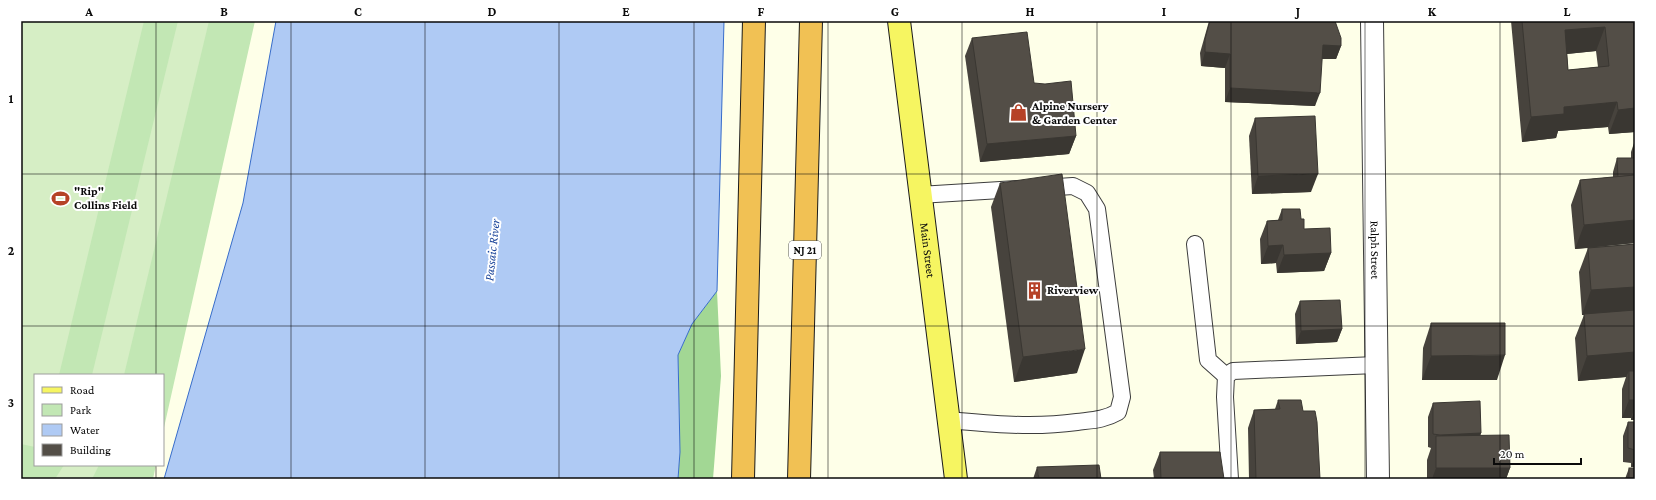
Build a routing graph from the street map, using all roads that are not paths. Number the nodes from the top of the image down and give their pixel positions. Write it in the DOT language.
graph roads {
  1 [pos="754,21"];
  2 [pos="810,21"];
  3 [pos="899,21"];
  4 [pos="1372,21"];
  5 [pos="919,195"];
  6 [pos="1195,244"];
  7 [pos="1376,365"];
  8 [pos="1226,376"];
  9 [pos="948,420"];
  10 [pos="743,479"];
  11 [pos="799,479"];
  12 [pos="956,479"];
  13 [pos="1230,479"];
  14 [pos="1378,479"];
  1 -- 10 [label="highway"];
  2 -- 11 [label="highway, NJ 21"];
  3 -- 5 [label="main road, Main Street"];
  4 -- 7 [label="street, Ralph Street"];
  5 -- 9 [label="main road, Main Street"];
  5 -- 9 [label="lane"];
  6 -- 8 [label="lane"];
  7 -- 8 [label="lane"];
  7 -- 14 [label="street, Ralph Street"];
  8 -- 13 [label="lane"];
  9 -- 12 [label="main road, Main Street"];
}
